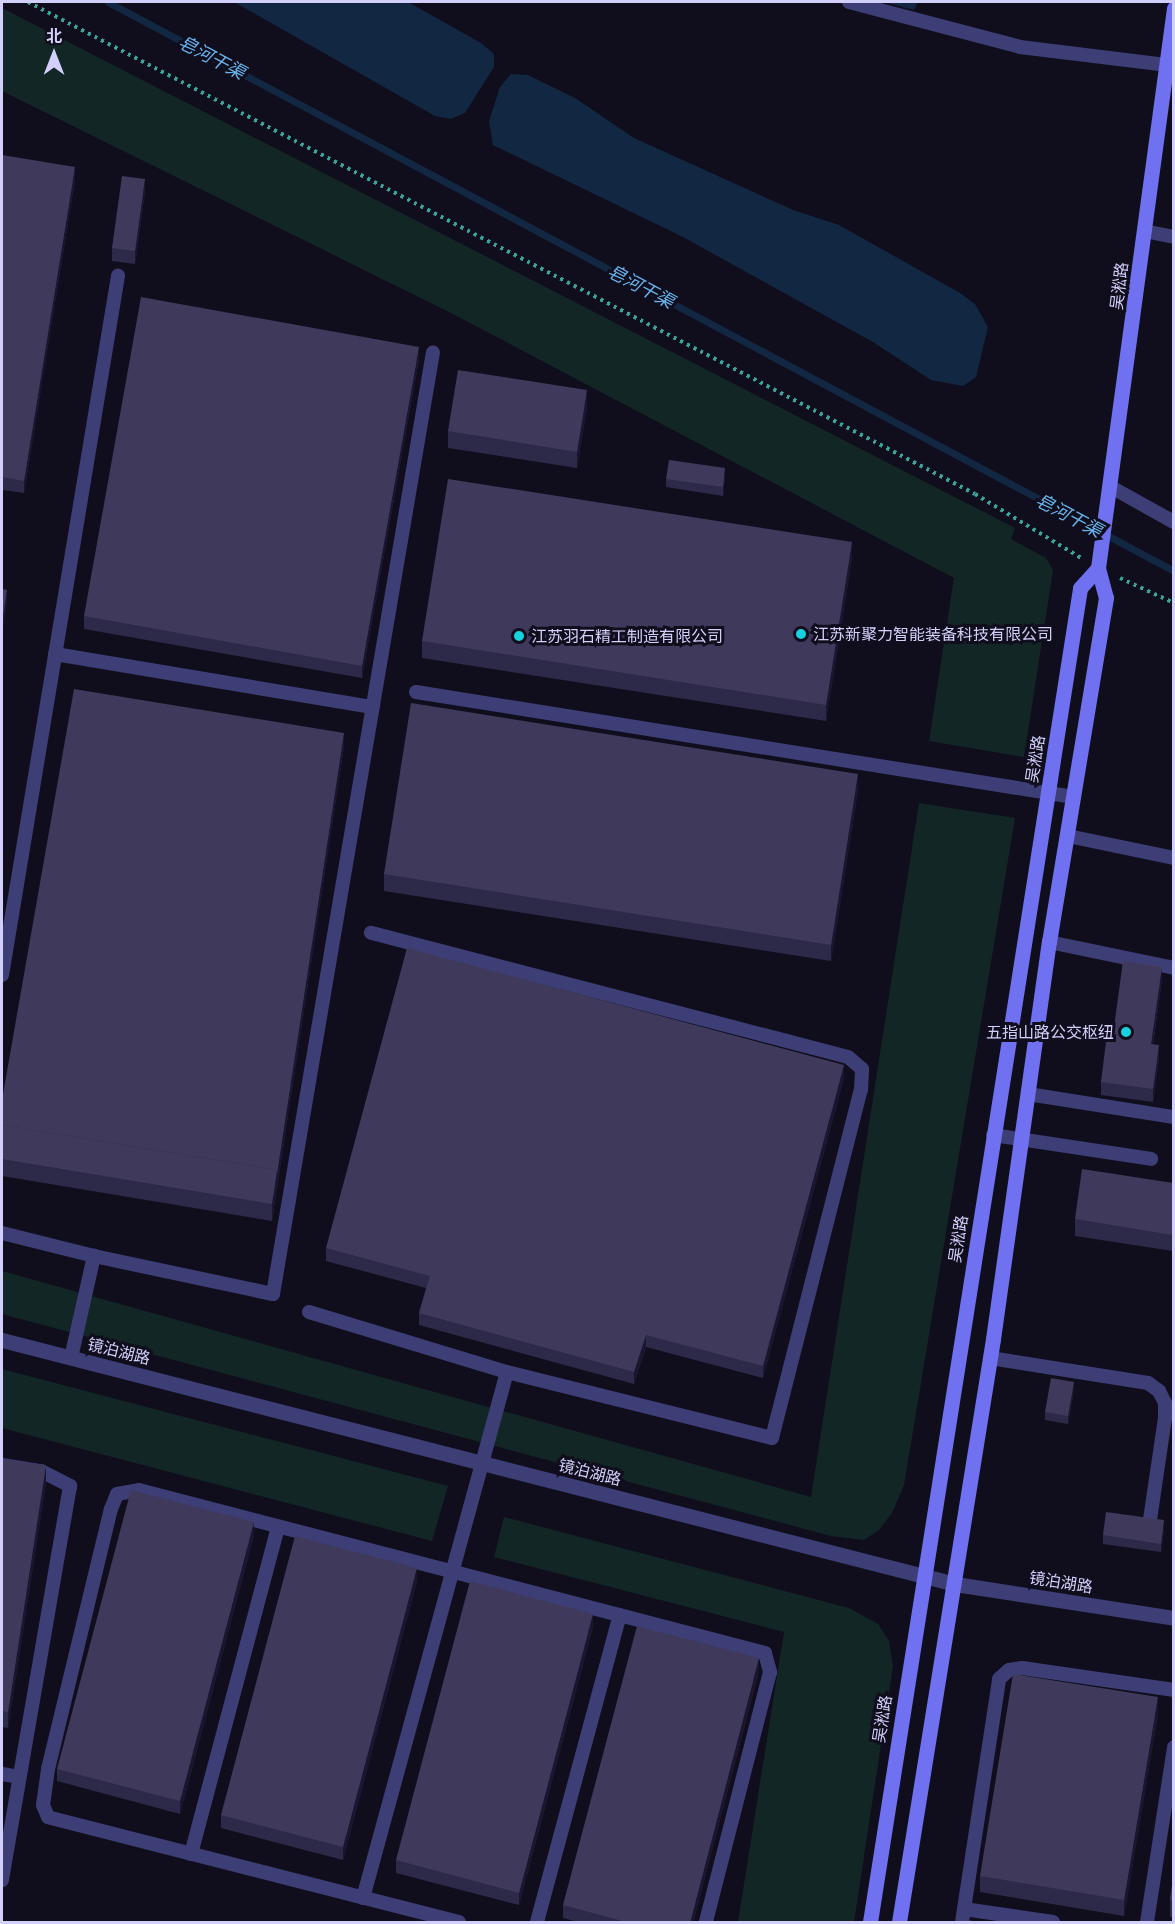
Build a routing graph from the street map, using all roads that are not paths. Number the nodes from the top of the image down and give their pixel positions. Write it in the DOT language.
graph roads {
  1 [pos="849,2"];
  2 [pos="1173,8"];
  3 [pos="1168,74"];
  4 [pos="1144,231"];
  5 [pos="1173,237"];
  6 [pos="117,276"];
  7 [pos="433,352"];
  8 [pos="1111,487"];
  9 [pos="1173,522"];
  10 [pos="1098,568"];
  11 [pos="55,654"];
  12 [pos="416,692"];
  13 [pos="373,707"];
  14 [pos="1047,793"];
  15 [pos="1074,797"];
  16 [pos="1068,836"];
  17 [pos="1173,858"];
  18 [pos="371,933"];
  19 [pos="1049,942"];
  20 [pos="1173,968"];
  21 [pos="2,975"];
  22 [pos="1028,1094"];
  23 [pos="1173,1117"];
  24 [pos="993,1135"];
  25 [pos="1022,1138"];
  26 [pos="1150,1159"];
  27 [pos="2,1233"];
  28 [pos="94,1256"];
  29 [pos="309,1312"];
  30 [pos="2,1340"];
  31 [pos="71,1358"];
  32 [pos="990,1358"];
  33 [pos="507,1372"];
  34 [pos="483,1463"];
  35 [pos="2,1465"];
  36 [pos="1150,1520"];
  37 [pos="278,1527"];
  38 [pos="453,1572"];
  39 [pos="922,1575"];
  40 [pos="955,1584"];
  41 [pos="620,1615"];
  42 [pos="1173,1618"];
  43 [pos="1173,1690"];
  44 [pos="1173,1747"];
  45 [pos="2,1774"];
  46 [pos="19,1777"];
  47 [pos="191,1854"];
  48 [pos="2,1880"];
  49 [pos="363,1898"];
  50 [pos="963,1916"];
  51 [pos="459,1923"];
  52 [pos="537,1923"];
  53 [pos="706,1923"];
  54 [pos="870,1923"];
  55 [pos="899,1923"];
  56 [pos="1053,1923"];
  57 [pos="1147,1923"];
  1 -- 3 [label="lane"];
  2 -- 3 [label="main road, 吴淞路"];
  3 -- 4 [label="main road, 吴淞路"];
  4 -- 5 [label="lane"];
  4 -- 8 [label="main road, 吴淞路"];
  6 -- 11 [label="lane"];
  7 -- 13 [label="lane"];
  8 -- 9 [label="lane"];
  8 -- 10 [label="main road, 吴淞路"];
  10 -- 14 [label="main road, 吴淞路"];
  10 -- 15 [label="main road, 吴淞路"];
  11 -- 13 [label="lane"];
  11 -- 21 [label="lane"];
  12 -- 14 [label="lane"];
  13 -- 28 [label="lane"];
  14 -- 15 [label="lane"];
  14 -- 24 [label="main road, 吴淞路"];
  15 -- 16 [label="main road, 吴淞路"];
  16 -- 17 [label="lane"];
  16 -- 19 [label="main road, 吴淞路"];
  18 -- 33 [label="lane"];
  19 -- 20 [label="lane"];
  19 -- 22 [label="main road, 吴淞路"];
  22 -- 23 [label="lane"];
  22 -- 25 [label="main road, 吴淞路"];
  24 -- 25 [label="lane"];
  24 -- 39 [label="main road, 吴淞路"];
  25 -- 26 [label="lane"];
  25 -- 32 [label="main road, 吴淞路"];
  27 -- 28 [label="lane"];
  28 -- 31 [label="lane"];
  29 -- 33 [label="lane"];
  30 -- 31 [label="street, 镜泊湖路"];
  31 -- 34 [label="street, 镜泊湖路"];
  32 -- 36 [label="lane"];
  32 -- 40 [label="main road, 吴淞路"];
  33 -- 34 [label="lane"];
  34 -- 38 [label="lane"];
  34 -- 39 [label="street, 镜泊湖路"];
  35 -- 46 [label="lane"];
  37 -- 38 [label="lane"];
  37 -- 47 [label="lane"];
  37 -- 47 [label="lane"];
  38 -- 41 [label="lane"];
  38 -- 49 [label="lane"];
  39 -- 40 [label="street, 镜泊湖路"];
  39 -- 54 [label="main road, 吴淞路"];
  40 -- 42 [label="street, 镜泊湖路"];
  40 -- 55 [label="main road, 吴淞路"];
  41 -- 52 [label="lane"];
  41 -- 53 [label="lane"];
  43 -- 50 [label="lane"];
  44 -- 57 [label="lane"];
  45 -- 46 [label="lane"];
  46 -- 48 [label="lane"];
  47 -- 49 [label="lane"];
  49 -- 51 [label="lane"];
  50 -- 56 [label="lane"];
}
